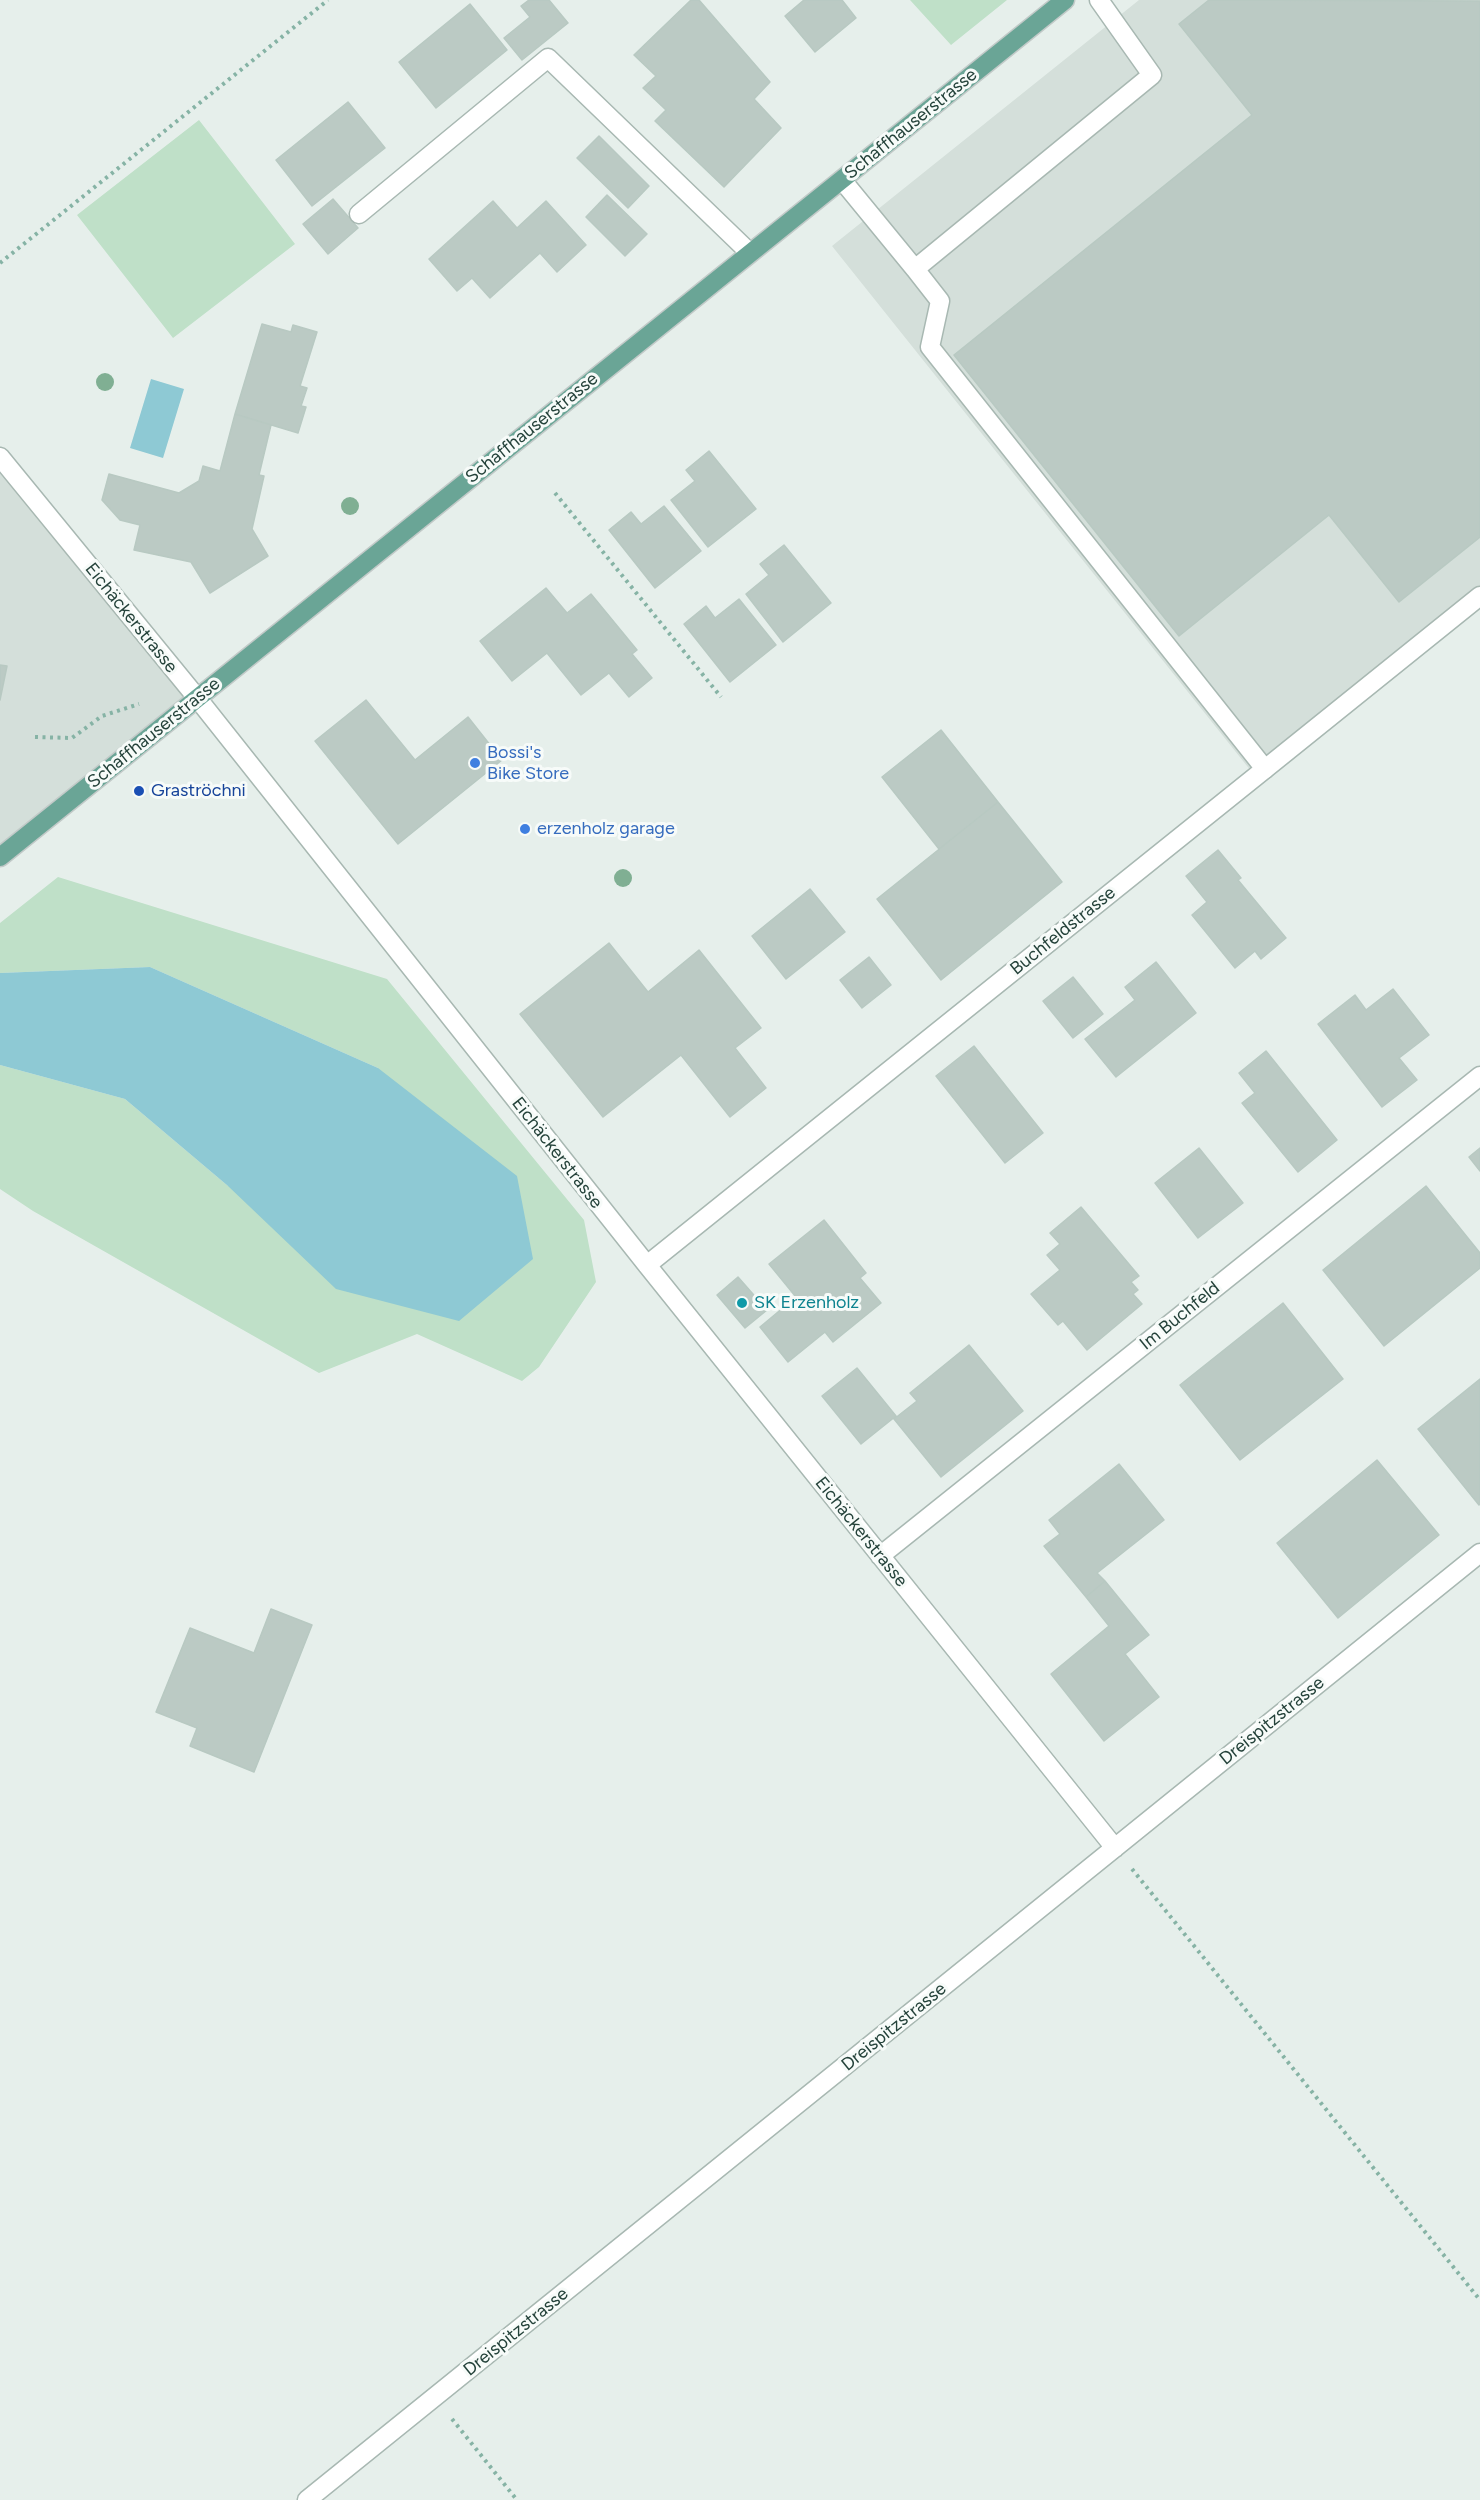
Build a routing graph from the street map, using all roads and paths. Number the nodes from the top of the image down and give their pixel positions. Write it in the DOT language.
graph roads {
  1 [pos="328,0"];
  2 [pos="1065,0"];
  3 [pos="1099,0"];
  4 [pos="842,180"];
  5 [pos="359,214"];
  6 [pos="750,253"];
  7 [pos="0,263"];
  8 [pos="915,269"];
  9 [pos="0,457"];
  10 [pos="555,493"];
  11 [pos="1480,596"];
  12 [pos="180,678"];
  13 [pos="721,698"];
  14 [pos="198,699"];
  15 [pos="35,737"];
  16 [pos="1265,769"];
  17 [pos="0,858"];
  18 [pos="1480,1076"];
  19 [pos="647,1265"];
  20 [pos="1480,1553"];
  21 [pos="880,1556"];
  22 [pos="1115,1848"];
  23 [pos="1480,2300"];
  24 [pos="435,2397"];
  25 [pos="307,2500"];
  26 [pos="517,2500"];
  1 -- 7 [label="path"];
  2 -- 4 [label="main road, Schaffhauserstrasse"];
  3 -- 8 [label="street"];
  4 -- 6 [label="main road, Schaffhauserstrasse"];
  4 -- 8 [label="street"];
  5 -- 6 [label="street"];
  6 -- 14 [label="main road, Schaffhauserstrasse"];
  8 -- 16 [label="street"];
  9 -- 12 [label="street, Eichäckerstrasse"];
  10 -- 13 [label="path"];
  11 -- 16 [label="street, Buchfeldstrasse"];
  12 -- 14 [label="street, Eichäckerstrasse"];
  12 -- 15 [label="path"];
  14 -- 17 [label="main road, Schaffhauserstrasse"];
  14 -- 19 [label="street, Eichäckerstrasse"];
  16 -- 19 [label="street, Buchfeldstrasse"];
  18 -- 21 [label="street, Im Buchfeld"];
  19 -- 21 [label="street, Eichäckerstrasse"];
  20 -- 22 [label="street, Dreispitzstrasse"];
  21 -- 22 [label="street, Eichäckerstrasse"];
  22 -- 23 [label="path"];
  22 -- 24 [label="street, Dreispitzstrasse"];
  24 -- 25 [label="street, Dreispitzstrasse"];
  24 -- 26 [label="path"];
}
